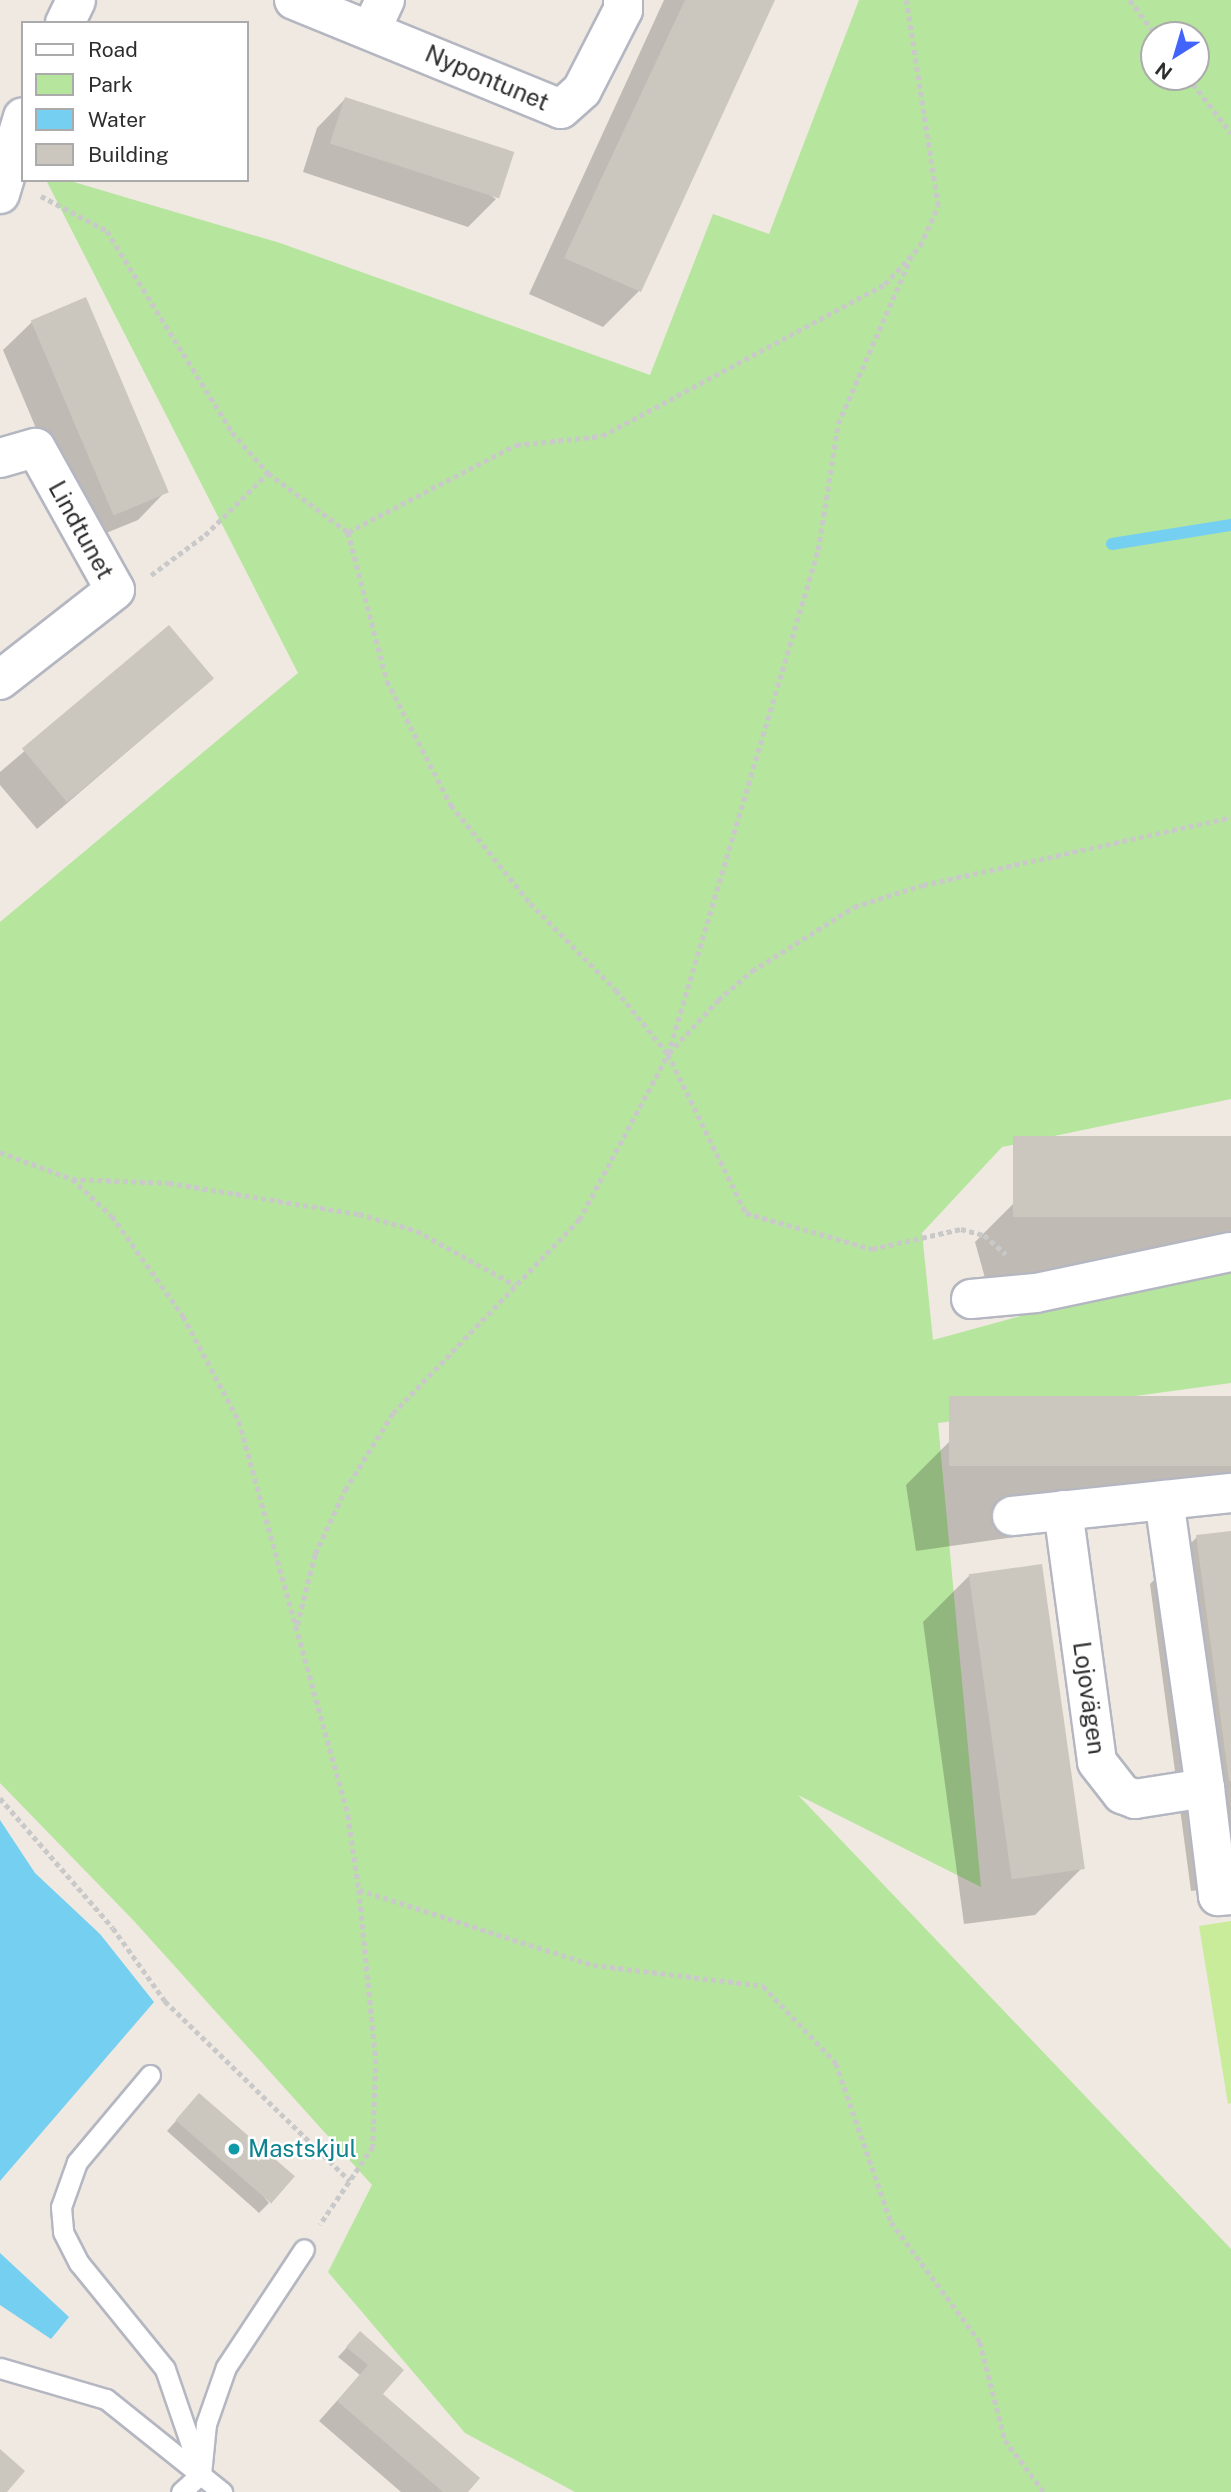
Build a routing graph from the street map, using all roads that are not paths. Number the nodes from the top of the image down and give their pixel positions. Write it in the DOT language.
graph roads {
  1 [pos="76,0"];
  2 [pos="294,0"];
  3 [pos="623,0"];
  4 [pos="378,15"];
  5 [pos="66,21"];
  6 [pos="12,131"];
  7 [pos="2,187"];
  8 [pos="0,458"];
  9 [pos="0,680"];
  10 [pos="1231,1252"];
  11 [pos="971,1299"];
  12 [pos="1231,1493"];
  13 [pos="1164,1500"];
  14 [pos="1063,1510"];
  15 [pos="1012,1516"];
  16 [pos="1205,1788"];
  17 [pos="1231,1895"];
  18 [pos="150,2076"];
  19 [pos="304,2249"];
  20 [pos="0,2368"];
  21 [pos="201,2474"];
  22 [pos="181,2492"];
  23 [pos="222,2492"];
  1 -- 5 [label="street"];
  2 -- 4 [label="street, Nypontunet"];
  3 -- 4 [label="street, Nypontunet"];
  6 -- 7 [label="street"];
  8 -- 9 [label="street, Lindtunet"];
  10 -- 11 [label="street"];
  12 -- 13 [label="street"];
  13 -- 14 [label="street"];
  13 -- 16 [label="street"];
  14 -- 15 [label="street"];
  14 -- 16 [label="street, Lojovägen"];
  16 -- 17 [label="street"];
  18 -- 21 [label="lane"];
  19 -- 21 [label="lane"];
  20 -- 21 [label="lane"];
  21 -- 22 [label="lane"];
  21 -- 23 [label="lane"];
}
